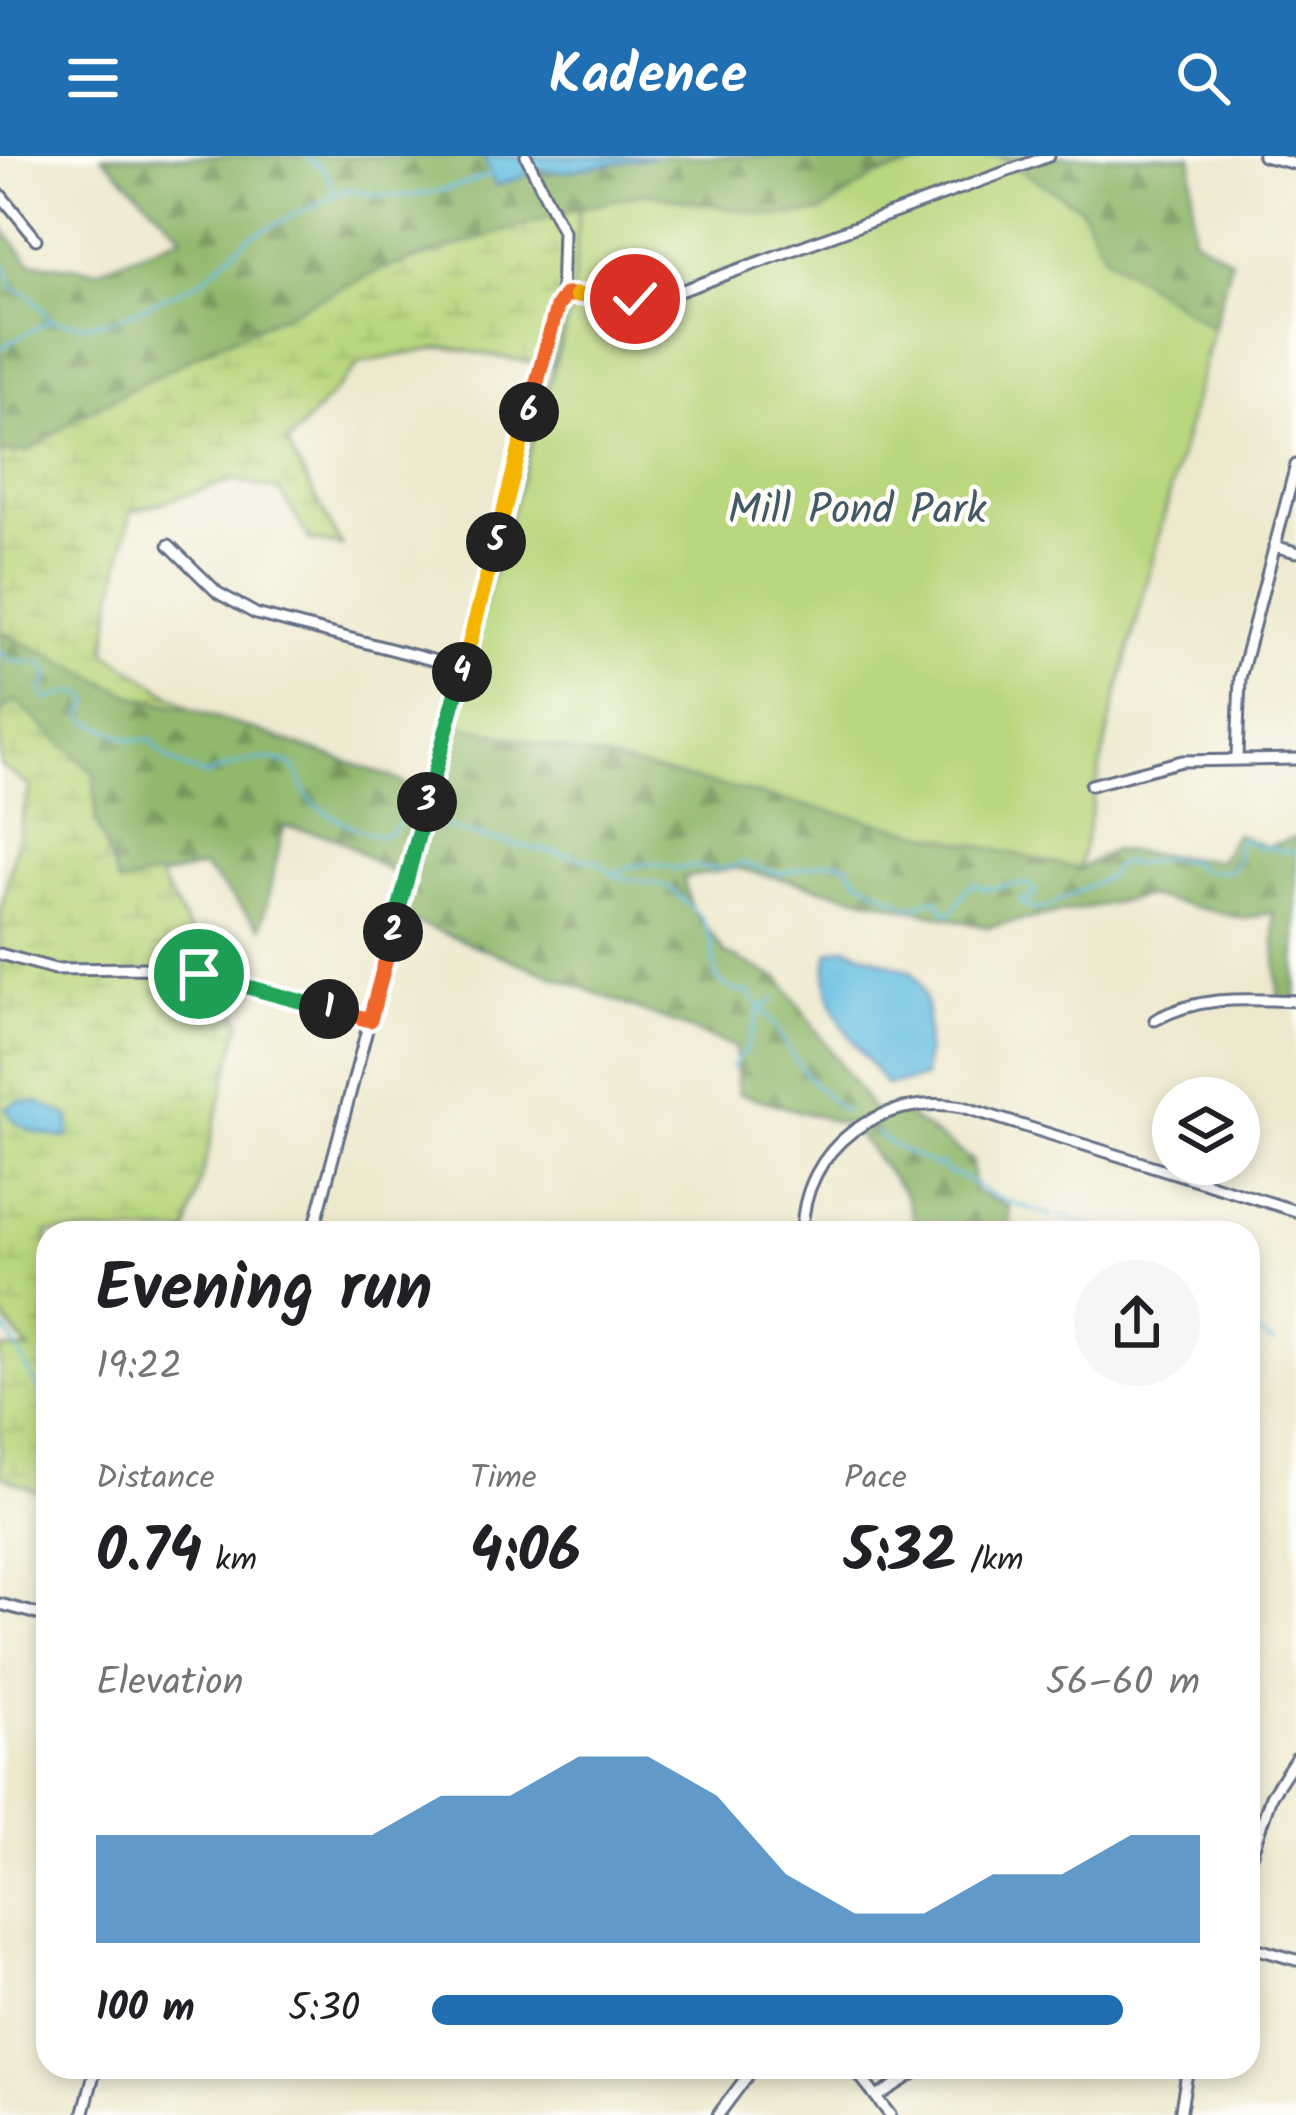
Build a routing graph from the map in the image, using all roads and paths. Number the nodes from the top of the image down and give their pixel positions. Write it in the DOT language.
graph roads {
  1 [pos="526,156"];
  2 [pos="1049,156"];
  3 [pos="1263,156"];
  4 [pos="1296,164"];
  5 [pos="0,194"];
  6 [pos="36,239"];
  7 [pos="561,298"];
  8 [pos="1296,465"];
  9 [pos="169,545"];
  10 [pos="1274,546"];
  11 [pos="1296,552"];
  12 [pos="463,668"];
  13 [pos="1237,757"];
  14 [pos="1296,759"];
  15 [pos="1091,785"];
  16 [pos="0,954"];
  17 [pos="1296,1000"];
  18 [pos="370,1020"];
  19 [pos="1155,1020"];
  20 [pos="1296,1210"];
  21 [pos="316,1221"];
  22 [pos="804,1221"];
  23 [pos="0,1604"];
  24 [pos="36,1614"];
  25 [pos="1296,1758"];
  26 [pos="1260,1816"];
  27 [pos="1260,1950"];
  28 [pos="1296,1960"];
  29 [pos="93,2079"];
  30 [pos="745,2079"];
  31 [pos="863,2079"];
  32 [pos="905,2079"];
  33 [pos="1186,2079"];
  34 [pos="878,2096"];
  35 [pos="83,2115"];
  36 [pos="718,2115"];
  37 [pos="890,2115"];
  38 [pos="1180,2115"];
  1 -- 7 [label="street"];
  2 -- 7 [label="street"];
  3 -- 4 [label="street"];
  5 -- 6 [label="street"];
  7 -- 12 [label="street"];
  8 -- 10 [label="street"];
  9 -- 12 [label="street"];
  10 -- 11 [label="street"];
  10 -- 13 [label="street"];
  12 -- 18 [label="street"];
  13 -- 14 [label="street"];
  13 -- 15 [label="street"];
  16 -- 18 [label="street"];
  17 -- 19 [label="street"];
  18 -- 21 [label="street"];
  20 -- 22 [label="street"];
  23 -- 24 [label="street"];
  25 -- 26 [label="street"];
  27 -- 28 [label="street"];
  29 -- 35 [label="street"];
  30 -- 36 [label="street"];
  31 -- 34 [label="street"];
  32 -- 34 [label="street"];
  33 -- 38 [label="street"];
  34 -- 37 [label="street"];
}
